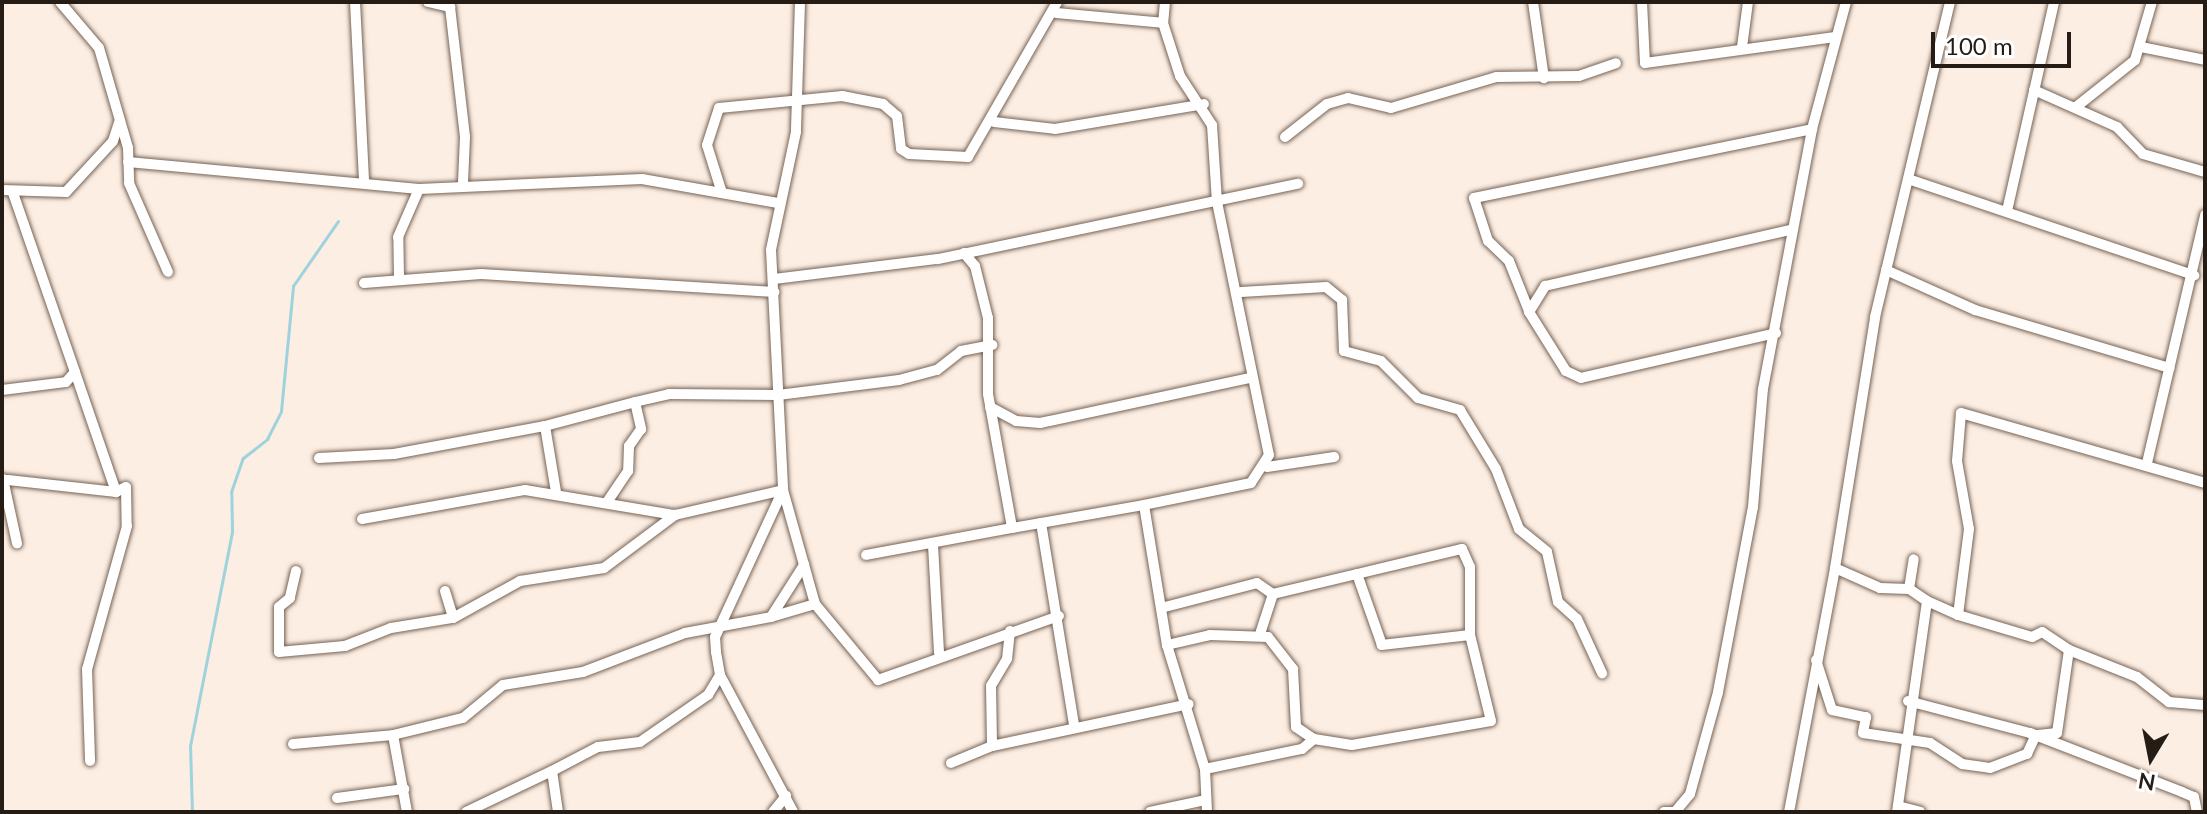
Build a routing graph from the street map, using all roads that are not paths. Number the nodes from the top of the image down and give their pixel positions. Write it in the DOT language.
graph roads {
  1 [pos="60,2"];
  2 [pos="355,2"];
  3 [pos="428,2"];
  4 [pos="800,2"];
  5 [pos="1165,2"];
  6 [pos="1533,2"];
  7 [pos="1642,2"];
  8 [pos="1748,2"];
  9 [pos="1846,2"];
  10 [pos="1950,2"];
  11 [pos="2054,2"];
  12 [pos="2152,2"];
  13 [pos="1057,7"];
  14 [pos="1163,23"];
  15 [pos="1835,37"];
  16 [pos="1742,47"];
  17 [pos="2141,47"];
  18 [pos="2205,60"];
  19 [pos="1616,63"];
  20 [pos="1544,78"];
  21 [pos="2034,90"];
  22 [pos="795,99"];
  23 [pos="1204,104"];
  24 [pos="2076,107"];
  25 [pos="120,120"];
  26 [pos="994,122"];
  27 [pos="1812,129"];
  28 [pos="1285,137"];
  29 [pos="128,162"];
  30 [pos="2205,172"];
  31 [pos="1911,180"];
  32 [pos="364,182"];
  33 [pos="463,183"];
  34 [pos="1298,184"];
  35 [pos="419,189"];
  36 [pos="7,192"];
  37 [pos="722,193"];
  38 [pos="1217,202"];
  39 [pos="778,203"];
  40 [pos="2007,211"];
  41 [pos="2205,215"];
  42 [pos="1793,229"];
  43 [pos="964,253"];
  44 [pos="1886,270"];
  45 [pos="168,272"];
  46 [pos="2194,275"];
  47 [pos="399,276"];
  48 [pos="774,279"];
  49 [pos="364,283"];
  50 [pos="774,292"];
  51 [pos="1241,292"];
  52 [pos="1529,312"];
  53 [pos="1776,333"];
  54 [pos="992,345"];
  55 [pos="2170,368"];
  56 [pos="75,372"];
  57 [pos="1250,378"];
  58 [pos="2,390"];
  59 [pos="778,395"];
  60 [pos="635,402"];
  61 [pos="990,407"];
  62 [pos="545,426"];
  63 [pos="1334,457"];
  64 [pos="319,458"];
  65 [pos="2147,463"];
  66 [pos="1267,467"];
  67 [pos="5,479"];
  68 [pos="2205,483"];
  69 [pos="783,490"];
  70 [pos="116,492"];
  71 [pos="556,492"];
  72 [pos="608,501"];
  73 [pos="1144,505"];
  74 [pos="675,515"];
  75 [pos="362,519"];
  76 [pos="1041,523"];
  77 [pos="1012,528"];
  78 [pos="17,543"];
  79 [pos="933,545"];
  80 [pos="866,555"];
  81 [pos="1914,559"];
  82 [pos="804,565"];
  83 [pos="1835,568"];
  84 [pos="296,571"];
  85 [pos="1357,574"];
  86 [pos="1909,589"];
  87 [pos="445,591"];
  88 [pos="1273,594"];
  89 [pos="1927,601"];
  90 [pos="815,604"];
  91 [pos="1161,608"];
  92 [pos="1958,615"];
  93 [pos="1059,616"];
  94 [pos="771,617"];
  95 [pos="453,618"];
  96 [pos="722,625"];
  97 [pos="1010,631"];
  98 [pos="1261,632"];
  99 [pos="713,633"];
  100 [pos="1470,635"];
  101 [pos="1167,645"];
  102 [pos="2069,650"];
  103 [pos="939,653"];
  104 [pos="1816,659"];
  105 [pos="1602,673"];
  106 [pos="720,675"];
  107 [pos="1908,701"];
  108 [pos="1189,704"];
  109 [pos="2205,705"];
  110 [pos="1074,725"];
  111 [pos="393,735"];
  112 [pos="2036,735"];
  113 [pos="1314,739"];
  114 [pos="1906,740"];
  115 [pos="293,744"];
  116 [pos="992,746"];
  117 [pos="90,761"];
  118 [pos="951,763"];
  119 [pos="1205,769"];
  120 [pos="552,771"];
  121 [pos="404,789"];
  122 [pos="786,796"];
  123 [pos="337,798"];
  124 [pos="1205,800"];
  125 [pos="1897,809"];
  126 [pos="793,810"];
  127 [pos="774,811"];
  128 [pos="407,812"];
  129 [pos="466,812"];
  130 [pos="558,812"];
  131 [pos="1150,812"];
  132 [pos="1207,812"];
  133 [pos="1664,812"];
  134 [pos="1789,812"];
  135 [pos="1920,812"];
  136 [pos="2197,812"];
  1 -- 25 [label="street"];
  2 -- 32 [label="street"];
  3 -- 33 [label="street"];
  4 -- 22 [label="street"];
  5 -- 14 [label="street"];
  6 -- 20 [label="street"];
  7 -- 16 [label="street"];
  8 -- 16 [label="street"];
  9 -- 15 [label="street"];
  10 -- 31 [label="street"];
  11 -- 21 [label="street"];
  12 -- 17 [label="street"];
  13 -- 14 [label="street"];
  13 -- 26 [label="street"];
  14 -- 23 [label="street"];
  15 -- 16 [label="street"];
  15 -- 27 [label="street"];
  17 -- 18 [label="street"];
  17 -- 24 [label="street"];
  19 -- 20 [label="street"];
  20 -- 28 [label="street"];
  21 -- 24 [label="street"];
  21 -- 40 [label="street"];
  22 -- 26 [label="street"];
  22 -- 37 [label="street"];
  22 -- 39 [label="street"];
  23 -- 26 [label="street"];
  23 -- 38 [label="street"];
  24 -- 30 [label="street"];
  25 -- 29 [label="street"];
  25 -- 36 [label="street"];
  27 -- 42 [label="street"];
  27 -- 52 [label="street"];
  29 -- 32 [label="street"];
  29 -- 45 [label="street"];
  31 -- 40 [label="street"];
  31 -- 44 [label="street"];
  32 -- 35 [label="street"];
  33 -- 35 [label="street"];
  33 -- 37 [label="street"];
  34 -- 38 [label="street"];
  35 -- 47 [label="street"];
  36 -- 56 [label="street"];
  37 -- 39 [label="street"];
  38 -- 43 [label="street"];
  38 -- 51 [label="street"];
  39 -- 48 [label="street"];
  40 -- 46 [label="street"];
  41 -- 46 [label="street"];
  42 -- 52 [label="street"];
  42 -- 53 [label="street"];
  43 -- 48 [label="street"];
  43 -- 54 [label="street"];
  44 -- 55 [label="street"];
  44 -- 83 [label="street"];
  46 -- 55 [label="street"];
  47 -- 49 [label="street"];
  47 -- 50 [label="street"];
  48 -- 50 [label="street"];
  50 -- 59 [label="street"];
  51 -- 57 [label="street"];
  51 -- 105 [label="street"];
  52 -- 53 [label="street"];
  53 -- 133 [label="street"];
  54 -- 59 [label="street"];
  54 -- 61 [label="street"];
  55 -- 65 [label="street"];
  56 -- 58 [label="street"];
  56 -- 70 [label="street"];
  57 -- 61 [label="street"];
  57 -- 66 [label="street"];
  59 -- 60 [label="street"];
  59 -- 69 [label="street"];
  60 -- 62 [label="street"];
  60 -- 72 [label="street"];
  61 -- 77 [label="street"];
  62 -- 64 [label="street"];
  62 -- 71 [label="street"];
  63 -- 66 [label="street"];
  65 -- 68 [label="street"];
  65 -- 92 [label="street"];
  66 -- 73 [label="street"];
  67 -- 70 [label="street"];
  67 -- 78 [label="street"];
  69 -- 74 [label="street"];
  69 -- 82 [label="street"];
  69 -- 96 [label="street"];
  70 -- 117 [label="street"];
  71 -- 72 [label="street"];
  71 -- 75 [label="street"];
  72 -- 74 [label="street"];
  73 -- 76 [label="street"];
  73 -- 91 [label="street"];
  74 -- 95 [label="street"];
  76 -- 77 [label="street"];
  76 -- 93 [label="street"];
  77 -- 79 [label="street"];
  79 -- 80 [label="street"];
  79 -- 103 [label="street"];
  81 -- 86 [label="street"];
  82 -- 90 [label="street"];
  82 -- 94 [label="street"];
  83 -- 86 [label="street"];
  83 -- 104 [label="street"];
  84 -- 95 [label="street"];
  85 -- 88 [label="street"];
  85 -- 100 [label="street"];
  85 -- 100 [label="street"];
  86 -- 89 [label="street"];
  87 -- 95 [label="street"];
  88 -- 91 [label="street"];
  88 -- 98 [label="street"];
  89 -- 92 [label="street"];
  89 -- 107 [label="street"];
  90 -- 94 [label="street"];
  90 -- 103 [label="street"];
  91 -- 101 [label="street"];
  92 -- 102 [label="street"];
  93 -- 97 [label="street"];
  93 -- 110 [label="street"];
  94 -- 96 [label="street"];
  96 -- 99 [label="street"];
  97 -- 103 [label="street"];
  97 -- 116 [label="street"];
  98 -- 101 [label="street"];
  98 -- 113 [label="street"];
  99 -- 106 [label="street"];
  99 -- 111 [label="street"];
  100 -- 113 [label="street"];
  101 -- 108 [label="street"];
  102 -- 109 [label="street"];
  102 -- 112 [label="street"];
  104 -- 114 [label="street"];
  104 -- 134 [label="street"];
  106 -- 120 [label="street"];
  106 -- 122 [label="street"];
  107 -- 112 [label="street"];
  107 -- 114 [label="street"];
  108 -- 110 [label="street"];
  108 -- 119 [label="street"];
  110 -- 116 [label="street"];
  111 -- 115 [label="street"];
  111 -- 121 [label="street"];
  112 -- 114 [label="street"];
  112 -- 136 [label="street"];
  113 -- 119 [label="street"];
  114 -- 125 [label="street"];
  116 -- 118 [label="street"];
  119 -- 124 [label="street"];
  120 -- 129 [label="street"];
  120 -- 130 [label="street"];
  121 -- 123 [label="street"];
  121 -- 128 [label="street"];
  122 -- 126 [label="street"];
  122 -- 127 [label="street"];
  124 -- 131 [label="street"];
  124 -- 132 [label="street"];
  125 -- 135 [label="street"];
  126 -- 127 [label="street"];
}
